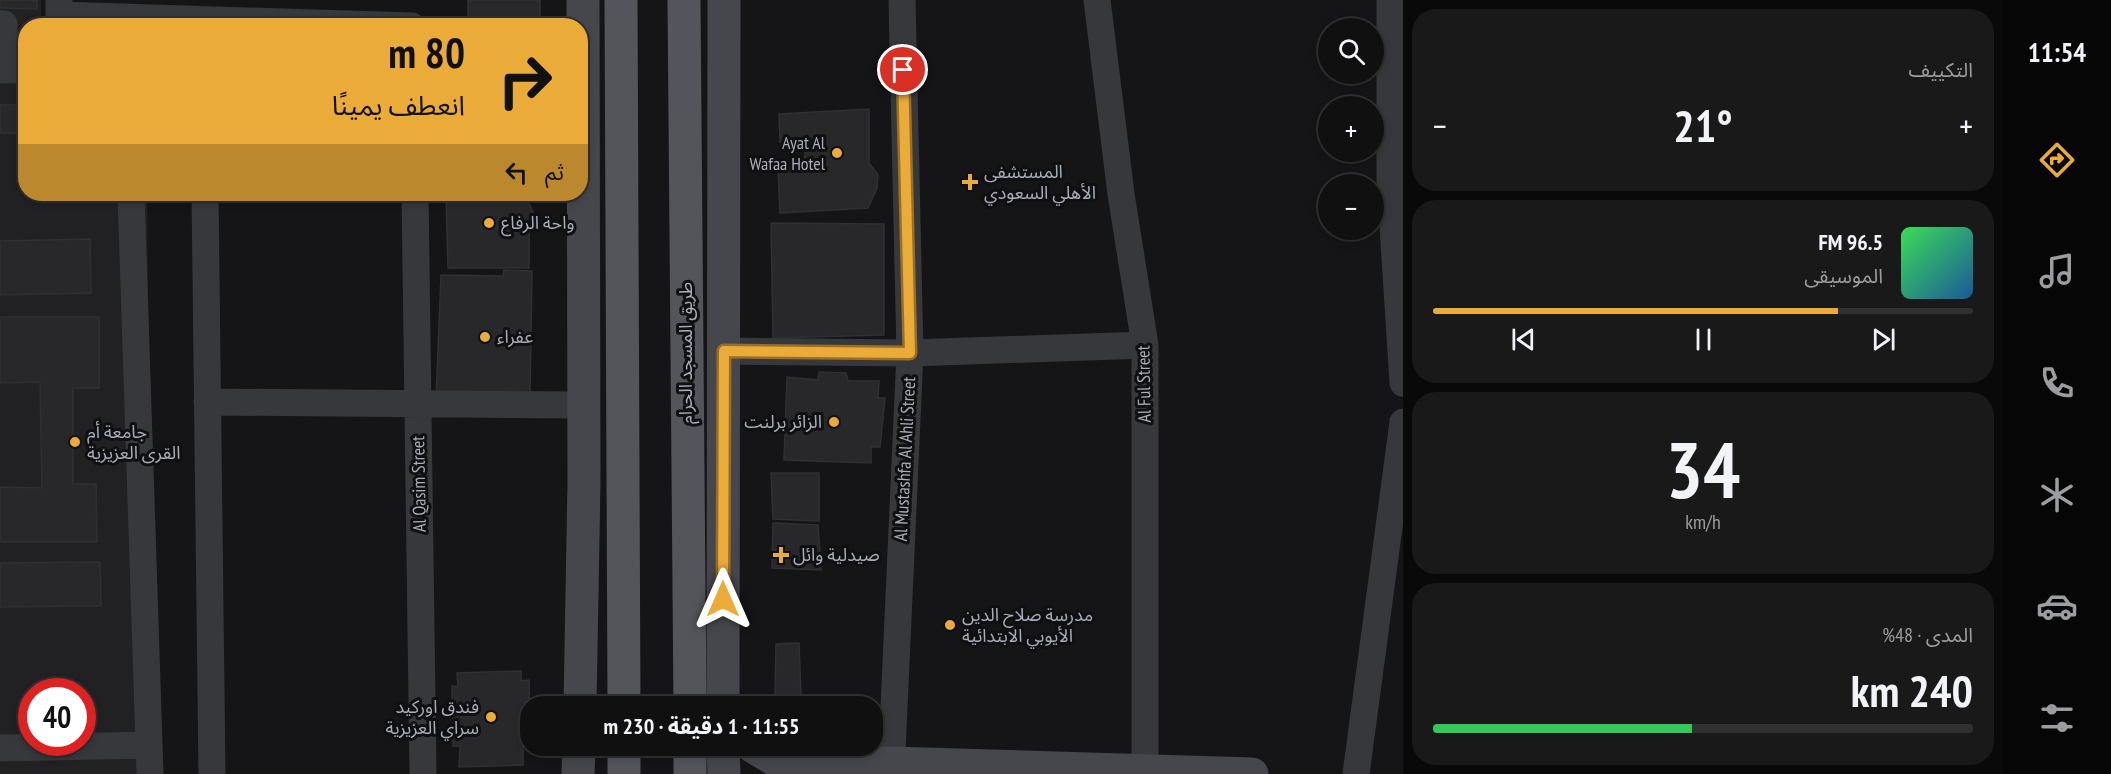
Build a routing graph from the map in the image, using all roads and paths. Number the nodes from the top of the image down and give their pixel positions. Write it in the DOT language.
graph roads {
  1 [pos="59,0"];
  2 [pos="583,0"];
  3 [pos="621,0"];
  4 [pos="724,0"];
  5 [pos="902,0"];
  6 [pos="1097,0"];
  7 [pos="1390,0"];
  8 [pos="686,4"];
  9 [pos="203,14"];
  10 [pos="273,18"];
  11 [pos="583,18"];
  12 [pos="0,24"];
  13 [pos="18,70"];
  14 [pos="130,201"];
  15 [pos="205,201"];
  16 [pos="415,201"];
  17 [pos="583,201"];
  18 [pos="1144,345"];
  19 [pos="724,351"];
  20 [pos="910,353"];
  21 [pos="1403,383"];
  22 [pos="207,402"];
  23 [pos="417,403"];
  24 [pos="584,405"];
  25 [pos="1403,422"];
  26 [pos="584,482"];
  27 [pos="623,484"];
  28 [pos="580,696"];
  29 [pos="624,696"];
  30 [pos="690,696"];
  31 [pos="723,696"];
  32 [pos="149,746"];
  33 [pos="0,748"];
  34 [pos="579,756"];
  35 [pos="624,756"];
  36 [pos="690,756"];
  37 [pos="723,756"];
  38 [pos="769,756"];
  39 [pos="891,768"];
  40 [pos="1145,772"];
  41 [pos="150,774"];
  42 [pos="212,774"];
  43 [pos="423,774"];
  44 [pos="578,774"];
  45 [pos="624,774"];
  46 [pos="690,774"];
  47 [pos="724,774"];
  48 [pos="1252,774"];
  49 [pos="1356,774"];
  1 -- 9 [label="street"];
  2 -- 11 [label="street"];
  3 -- 27 [label="main road"];
  4 -- 19 [label="street"];
  5 -- 20 [label="street, Al Mustashfa Al Ahli Street"];
  6 -- 18 [label="street, Al Ful Street"];
  7 -- 21 [label="street"];
  8 -- 30 [label="main road, طريق المسجد الحرام"];
  9 -- 10 [label="street"];
  12 -- 13 [label="street"];
  14 -- 32 [label="street"];
  15 -- 22 [label="street"];
  16 -- 23 [label="street, Al Qasim Street"];
  17 -- 24 [label="street"];
  18 -- 20 [label="street"];
  18 -- 40 [label="street, Al Ful Street"];
  19 -- 20 [label="street"];
  19 -- 31 [label="street"];
  20 -- 39 [label="street, Al Mustashfa Al Ahli Street"];
  22 -- 23 [label="street"];
  22 -- 42 [label="street"];
  23 -- 24 [label="street"];
  23 -- 43 [label="street, Al Qasim Street"];
  24 -- 26 [label="street"];
  25 -- 49 [label="street"];
  26 -- 27 [label="street"];
  26 -- 28 [label="street"];
  27 -- 29 [label="main road"];
  32 -- 33 [label="street"];
  32 -- 41 [label="street"];
  34 -- 44 [label="street"];
  35 -- 45 [label="main road"];
  36 -- 46 [label="main road"];
  37 -- 47 [label="street"];
  38 -- 39 [label="street"];
  39 -- 40 [label="street"];
  40 -- 48 [label="street"];
}
